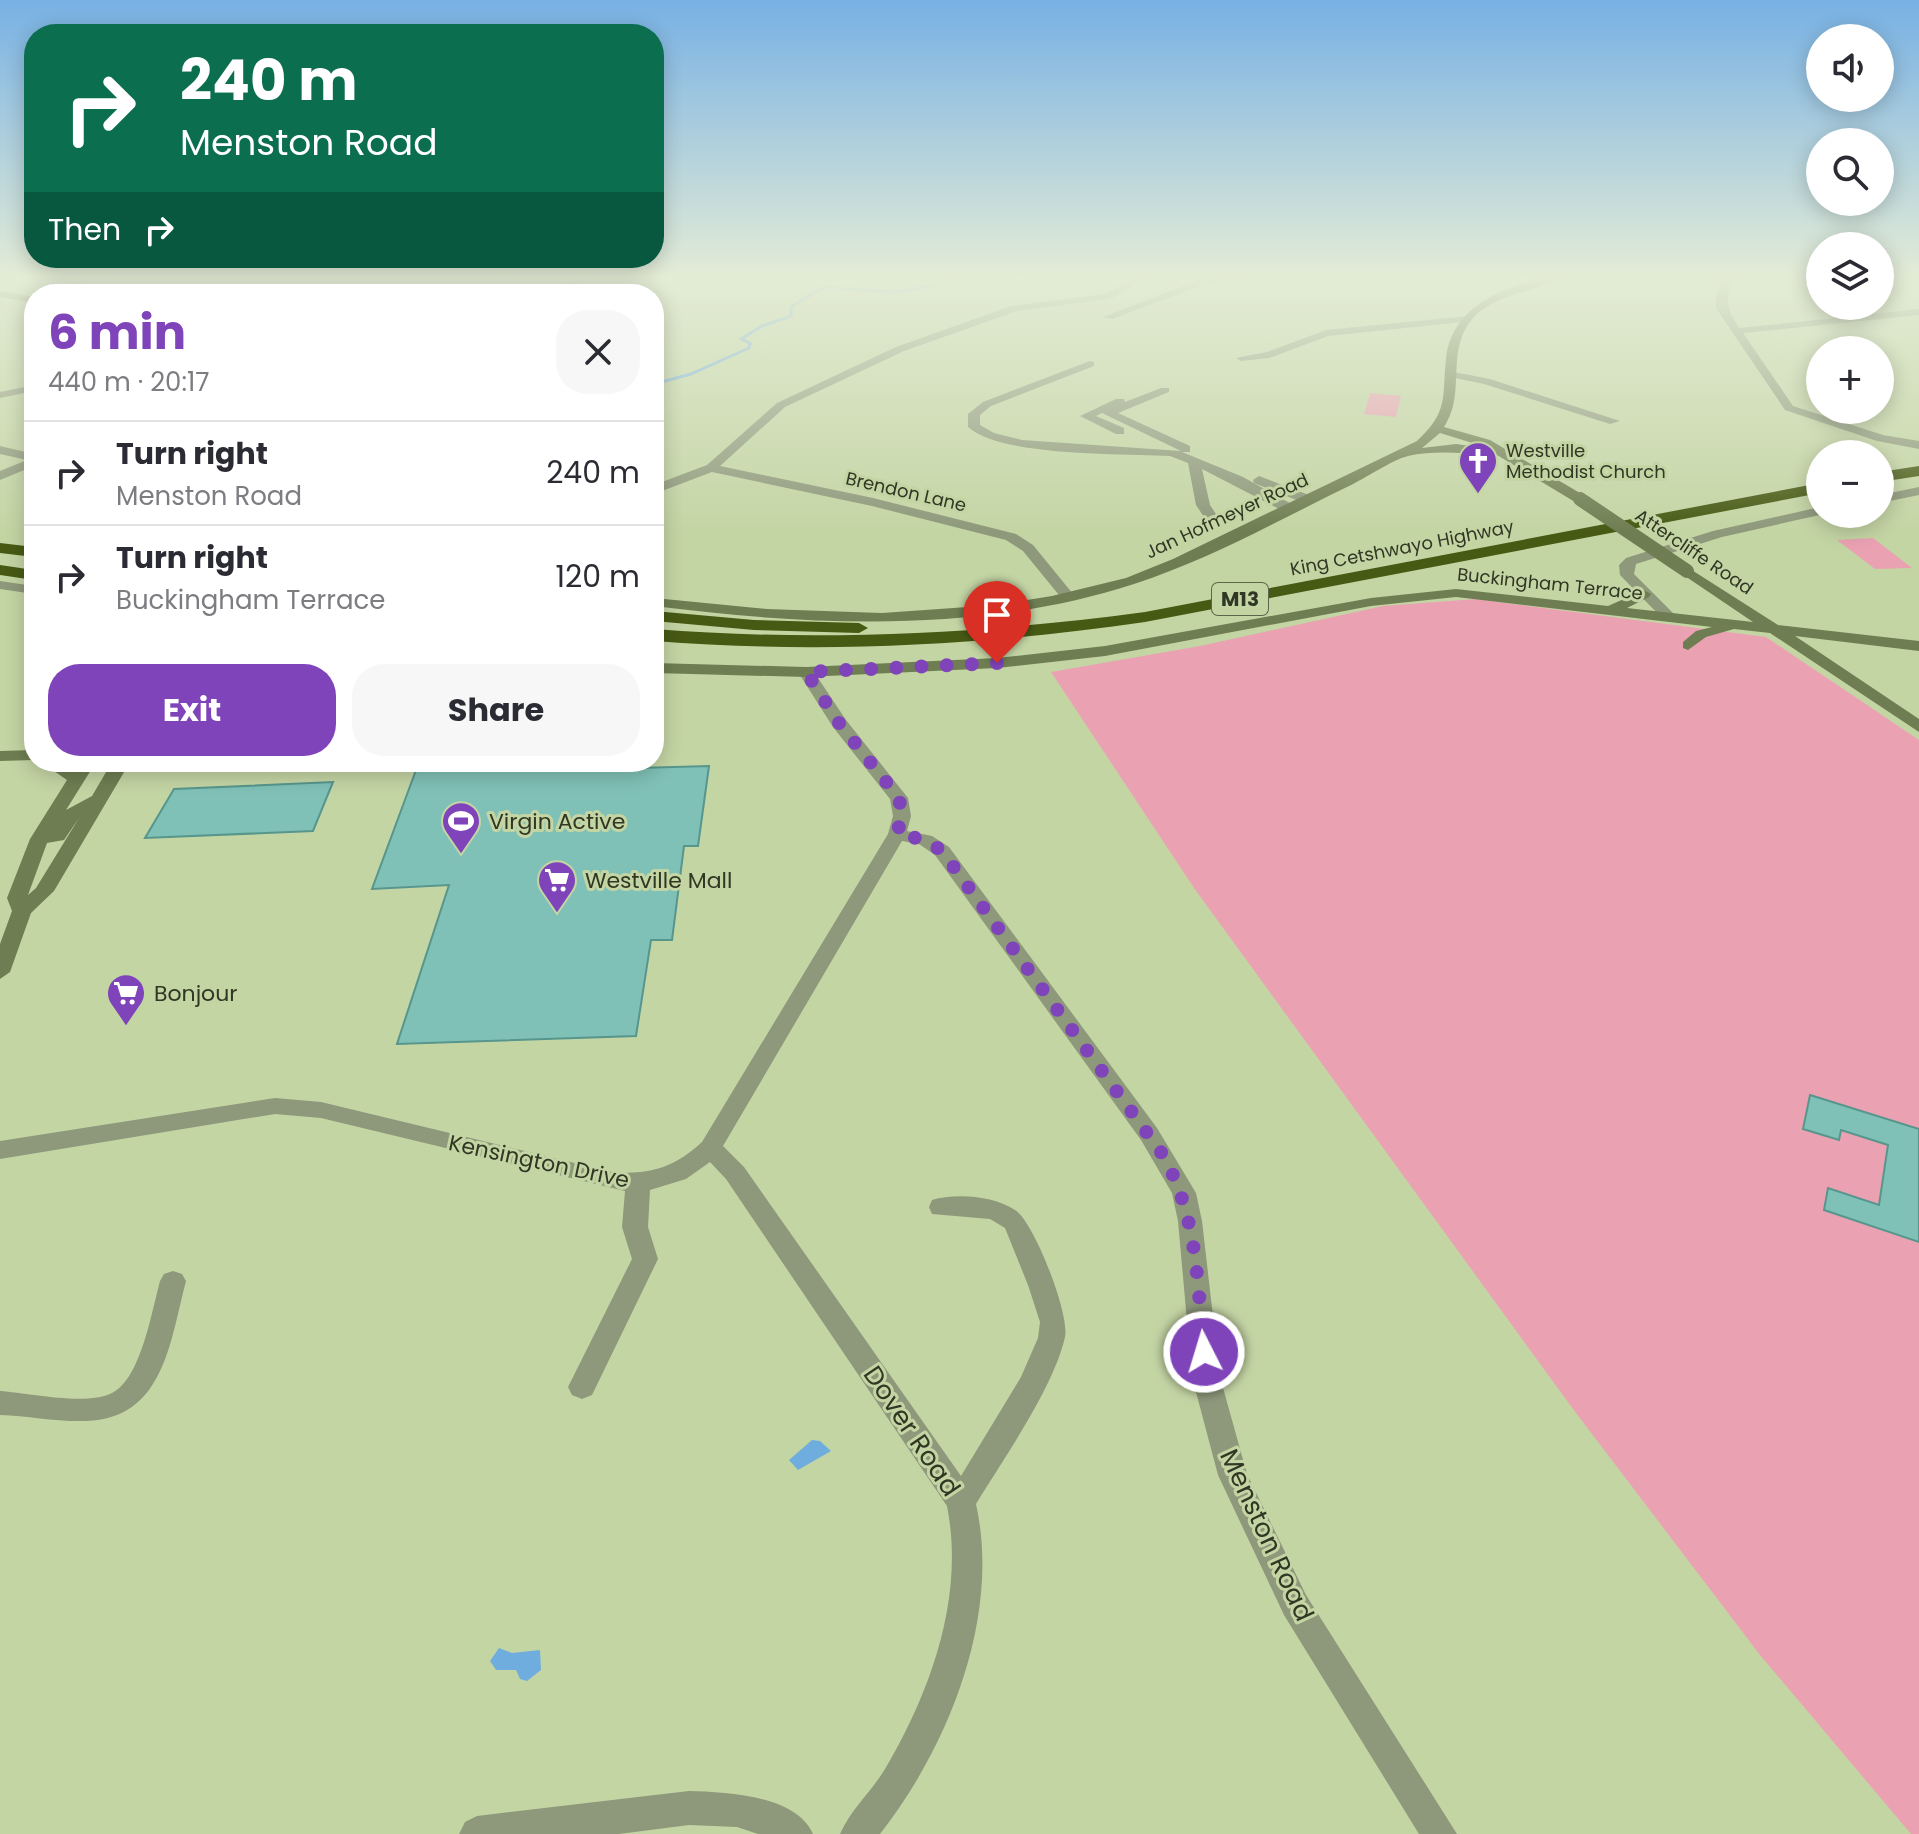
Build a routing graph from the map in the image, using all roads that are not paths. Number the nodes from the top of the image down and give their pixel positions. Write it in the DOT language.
graph roads {
  1 [pos="879,361"];
  2 [pos="1454,361"];
  3 [pos="1756,361"];
  4 [pos="1090,364"];
  5 [pos="1454,375"];
  6 [pos="24,390"];
  7 [pos="1165,390"];
  8 [pos="1140,393"];
  9 [pos="0,395"];
  10 [pos="1451,403"];
  11 [pos="1614,421"];
  12 [pos="1439,429"];
  13 [pos="1919,445"];
  14 [pos="1493,446"];
  15 [pos="0,450"];
  16 [pos="1172,452"];
  17 [pos="24,455"];
  18 [pos="1402,455"];
  19 [pos="24,461"];
  20 [pos="1194,461"];
  21 [pos="1919,461"];
  22 [pos="1521,462"];
  23 [pos="1894,464"];
  24 [pos="711,468"];
  25 [pos="1919,471"];
  26 [pos="1894,475"];
  27 [pos="0,476"];
  28 [pos="1806,480"];
  29 [pos="664,486"];
  30 [pos="1806,491"];
  31 [pos="1919,491"];
  32 [pos="1894,496"];
  33 [pos="1309,500"];
  34 [pos="1290,509"];
  35 [pos="1806,514"];
  36 [pos="1211,517"];
  37 [pos="0,537"];
  38 [pos="24,538"];
  39 [pos="0,548"];
  40 [pos="24,551"];
  41 [pos="0,567"];
  42 [pos="24,568"];
  43 [pos="24,573"];
  44 [pos="0,585"];
  45 [pos="24,589"];
  46 [pos="1644,594"];
  47 [pos="1720,594"];
  48 [pos="1068,597"];
  49 [pos="664,603"];
  50 [pos="1603,609"];
  51 [pos="664,617"];
  52 [pos="1669,617"];
  53 [pos="1687,619"];
  54 [pos="664,624"];
  55 [pos="1743,626"];
  56 [pos="926,630"];
  57 [pos="1775,630"];
  58 [pos="664,636"];
  59 [pos="1859,638"];
  60 [pos="826,644"];
  61 [pos="1688,645"];
  62 [pos="664,646"];
  63 [pos="1919,646"];
  64 [pos="1812,654"];
  65 [pos="664,668"];
  66 [pos="806,672"];
  67 [pos="1919,727"];
  68 [pos="24,744"];
  69 [pos="0,745"];
  70 [pos="80,772"];
  71 [pos="115,772"];
  72 [pos="98,800"];
  73 [pos="897,834"];
  74 [pos="39,839"];
  75 [pos="22,911"];
  76 [pos="0,972"];
  77 [pos="710,1148"];
  78 [pos="0,1150"];
  79 [pos="638,1183"];
  80 [pos="941,1207"];
  81 [pos="173,1281"];
  82 [pos="582,1387"];
  83 [pos="0,1403"];
  84 [pos="960,1503"];
  85 [pos="477,1834"];
  86 [pos="795,1834"];
  87 [pos="858,1834"];
  88 [pos="1439,1834"];
  1 -- 24 [label="street"];
  2 -- 5 [label="street"];
  3 -- 13 [label="street"];
  4 -- 16 [label="street"];
  5 -- 10 [label="street"];
  5 -- 11 [label="street"];
  6 -- 9 [label="street"];
  7 -- 33 [label="street"];
  8 -- 16 [label="street"];
  10 -- 12 [label="street"];
  10 -- 14 [label="street"];
  12 -- 14 [label="street, Attercliffe Road"];
  12 -- 18 [label="street, Jan Hofmeyer Road"];
  14 -- 22 [label="street, Attercliffe Road"];
  15 -- 17 [label="street"];
  16 -- 20 [label="street"];
  18 -- 22 [label="street"];
  18 -- 33 [label="street, Jan Hofmeyer Road"];
  19 -- 27 [label="street"];
  20 -- 34 [label="street"];
  20 -- 36 [label="street"];
  21 -- 23 [label="highway"];
  22 -- 47 [label="street, Attercliffe Road, bridge"];
  24 -- 29 [label="street"];
  24 -- 48 [label="street, Brendon Lane"];
  25 -- 26 [label="highway"];
  28 -- 56 [label="highway, King Cetshwayo Highway / M13"];
  30 -- 60 [label="highway, King Cetshwayo Highway / M13"];
  31 -- 32 [label="street"];
  33 -- 34 [label="street, Jan Hofmeyer Road"];
  34 -- 48 [label="street, Jan Hofmeyer Road"];
  35 -- 46 [label="street"];
  37 -- 38 [label="highway"];
  39 -- 40 [label="highway"];
  41 -- 42 [label="highway"];
  41 -- 43 [label="highway"];
  44 -- 45 [label="street"];
  46 -- 50 [label="street"];
  46 -- 52 [label="street"];
  47 -- 53 [label="street"];
  47 -- 57 [label="street, Attercliffe Road"];
  48 -- 49 [label="street, Jan Hofmeyer Road"];
  50 -- 52 [label="street, Buckingham Terrace"];
  50 -- 66 [label="street, Buckingham Terrace"];
  51 -- 56 [label="highway"];
  52 -- 53 [label="street, Buckingham Terrace"];
  53 -- 55 [label="street, Buckingham Terrace"];
  54 -- 56 [label="highway, King Cetshwayo Highway / M13"];
  55 -- 57 [label="street, Buckingham Terrace"];
  55 -- 61 [label="street"];
  57 -- 59 [label="street, Buckingham Terrace"];
  57 -- 64 [label="street, Attercliffe Road"];
  58 -- 60 [label="highway, King Cetshwayo Highway / M13"];
  59 -- 63 [label="street"];
  59 -- 64 [label="street"];
  60 -- 62 [label="highway"];
  64 -- 67 [label="street, Attercliffe Road"];
  65 -- 66 [label="street, Buckingham Terrace"];
  66 -- 73 [label="street"];
  68 -- 69 [label="street"];
  70 -- 74 [label="street"];
  71 -- 72 [label="street"];
  72 -- 74 [label="street"];
  72 -- 75 [label="street"];
  73 -- 77 [label="street, Kensington Drive"];
  73 -- 88 [label="street, Menston Road"];
  74 -- 75 [label="street"];
  75 -- 76 [label="street"];
  77 -- 79 [label="street, Kensington Drive"];
  77 -- 84 [label="street, Dover Road"];
  78 -- 79 [label="street, Kensington Drive"];
  79 -- 82 [label="street"];
  80 -- 84 [label="street"];
  81 -- 83 [label="street"];
  84 -- 87 [label="street, Dover Road"];
  85 -- 86 [label="street"];
}
